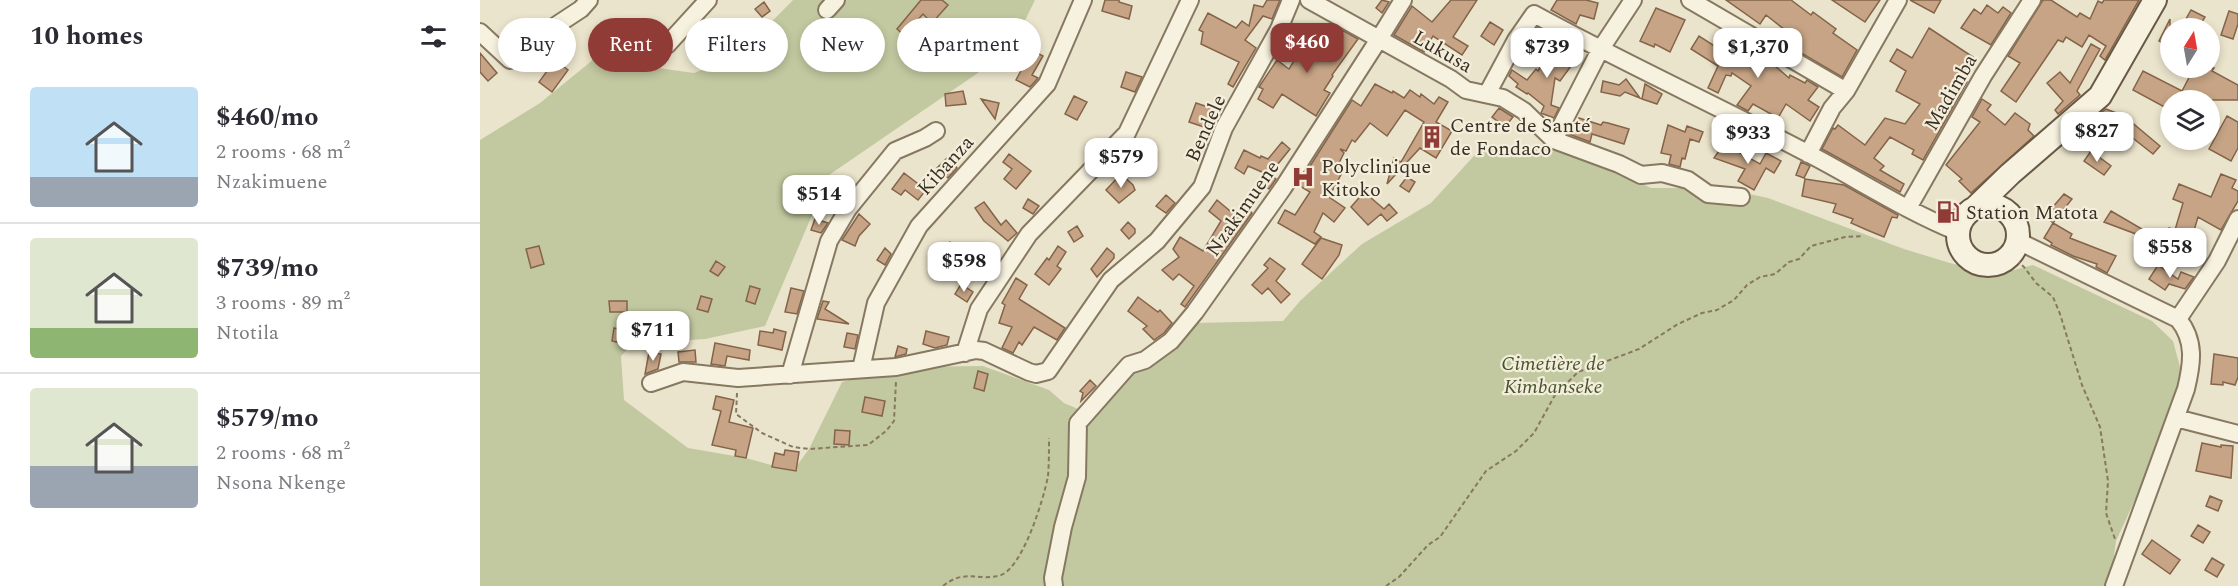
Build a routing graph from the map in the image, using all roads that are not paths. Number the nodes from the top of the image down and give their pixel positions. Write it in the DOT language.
graph roads {
  1 [pos="589,0"];
  2 [pos="708,0"];
  3 [pos="1083,0"];
  4 [pos="1190,0"];
  5 [pos="1291,0"];
  6 [pos="1309,0"];
  7 [pos="1403,0"];
  8 [pos="1634,0"];
  9 [pos="1690,0"];
  10 [pos="1898,0"];
  11 [pos="2032,0"];
  12 [pos="2156,0"];
  13 [pos="1538,7"];
  14 [pos="480,32"];
  15 [pos="673,38"];
  16 [pos="1380,39"];
  17 [pos="1600,50"];
  18 [pos="1846,91"];
  19 [pos="1487,94"];
  20 [pos="936,131"];
  21 [pos="1554,140"];
  22 [pos="1808,154"];
  23 [pos="2010,174"];
  24 [pos="1741,197"];
  25 [pos="1976,207"];
  26 [pos="1908,208"];
  27 [pos="2010,213"];
  28 [pos="2238,219"];
  29 [pos="1958,232"];
  30 [pos="2014,248"];
  31 [pos="2178,320"];
  32 [pos="965,353"];
  33 [pos="861,369"];
  34 [pos="790,375"];
  35 [pos="651,383"];
  36 [pos="2176,418"];
  37 [pos="2238,434"];
  38 [pos="1054,586"];
  39 [pos="2114,586"];
  1 -- 14 [label="street"];
  2 -- 15 [label="street"];
  3 -- 33 [label="street, Kibanza"];
  4 -- 32 [label="street"];
  5 -- 32 [label="street, Bendele"];
  6 -- 16 [label="street, Lukusa"];
  7 -- 16 [label="street, Nzakimuene"];
  8 -- 17 [label="street"];
  9 -- 18 [label="street"];
  10 -- 18 [label="street"];
  11 -- 26 [label="street, Madimba"];
  12 -- 23 [label="street"];
  13 -- 17 [label="street"];
  13 -- 19 [label="street"];
  16 -- 19 [label="street, Lukusa"];
  16 -- 38 [label="street, Nzakimuene"];
  17 -- 21 [label="street"];
  17 -- 22 [label="street"];
  18 -- 22 [label="street"];
  19 -- 21 [label="street, Lukusa"];
  20 -- 34 [label="street"];
  21 -- 24 [label="street"];
  22 -- 26 [label="street"];
  23 -- 25 [label="street"];
  23 -- 27 [label="street"];
  25 -- 27 [label="street"];
  25 -- 29 [label="street"];
  26 -- 29 [label="street"];
  27 -- 30 [label="street"];
  28 -- 31 [label="street"];
  29 -- 30 [label="street"];
  30 -- 31 [label="street"];
  31 -- 36 [label="street"];
  32 -- 33 [label="street"];
  33 -- 34 [label="street"];
  34 -- 35 [label="street"];
  36 -- 37 [label="street"];
  36 -- 39 [label="street"];
}
